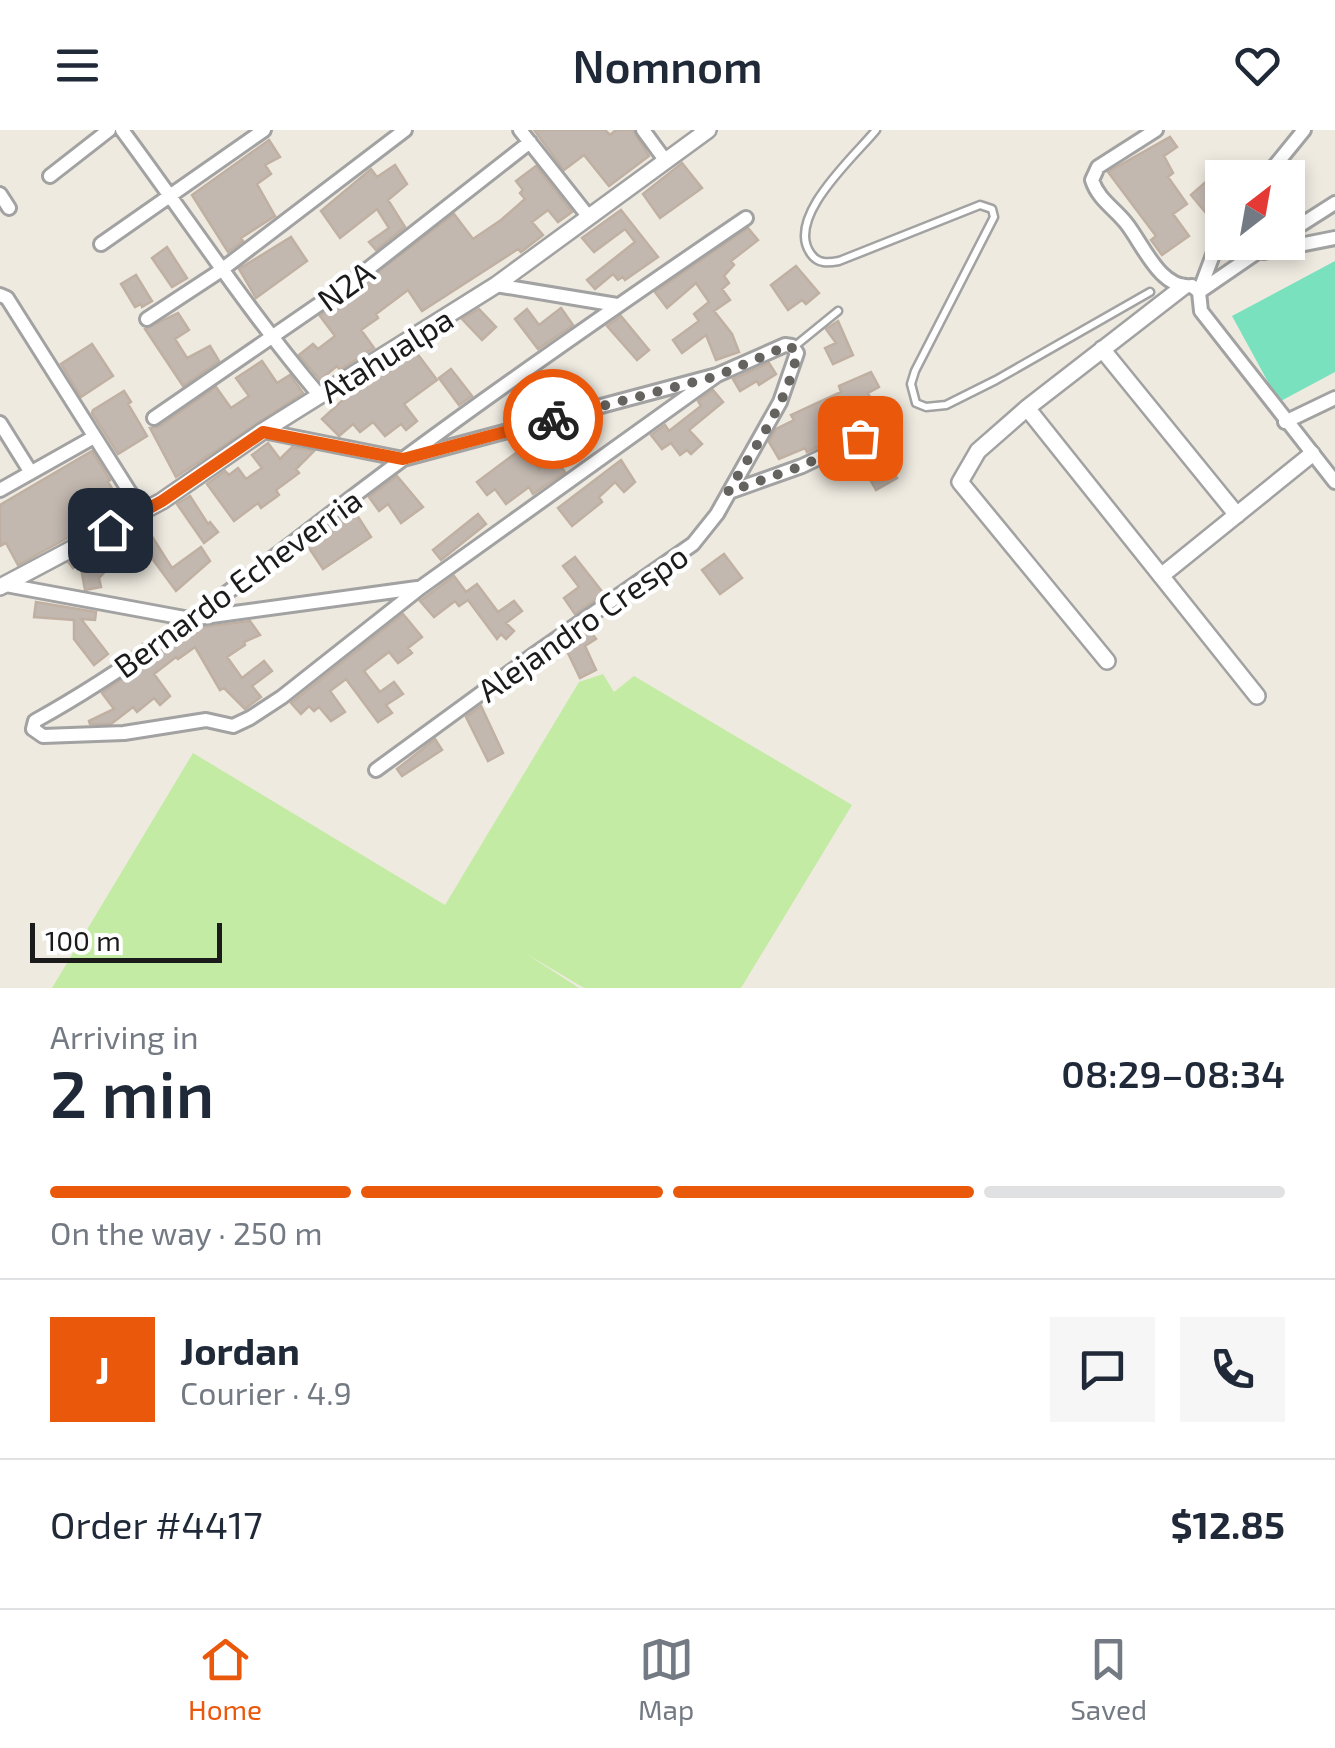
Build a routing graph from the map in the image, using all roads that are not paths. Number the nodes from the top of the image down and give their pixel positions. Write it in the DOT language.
graph roads {
  1 [pos="109,130"];
  2 [pos="122,130"];
  3 [pos="264,130"];
  4 [pos="404,130"];
  5 [pos="520,130"];
  6 [pos="643,130"];
  7 [pos="708,130"];
  8 [pos="876,130"];
  9 [pos="1156,130"];
  10 [pos="1304,130"];
  11 [pos="530,142"];
  12 [pos="665,160"];
  13 [pos="1280,160"];
  14 [pos="50,176"];
  15 [pos="0,194"];
  16 [pos="170,195"];
  17 [pos="1335,203"];
  18 [pos="9,208"];
  19 [pos="588,216"];
  20 [pos="746,218"];
  21 [pos="1305,222"];
  22 [pos="1335,238"];
  23 [pos="101,244"];
  24 [pos="1305,244"];
  25 [pos="1209,260"];
  26 [pos="1244,260"];
  27 [pos="220,271"];
  28 [pos="496,285"];
  29 [pos="1191,290"];
  30 [pos="1150,292"];
  31 [pos="0,295"];
  32 [pos="617,305"];
  33 [pos="838,311"];
  34 [pos="147,319"];
  35 [pos="271,338"];
  36 [pos="794,347"];
  37 [pos="1102,350"];
  38 [pos="717,376"];
  39 [pos="320,396"];
  40 [pos="1335,398"];
  41 [pos="1026,408"];
  42 [pos="154,418"];
  43 [pos="1285,422"];
  44 [pos="0,424"];
  45 [pos="888,425"];
  46 [pos="263,432"];
  47 [pos="94,437"];
  48 [pos="1312,454"];
  49 [pos="403,459"];
  50 [pos="30,471"];
  51 [pos="1335,482"];
  52 [pos="0,490"];
  53 [pos="728,492"];
  54 [pos="145,511"];
  55 [pos="1237,515"];
  56 [pos="1161,576"];
  57 [pos="3,586"];
  58 [pos="420,588"];
  59 [pos="190,619"];
  60 [pos="1107,662"];
  61 [pos="1257,696"];
  62 [pos="376,770"];
  1 -- 14 [label="street"];
  2 -- 16 [label="street"];
  3 -- 16 [label="street"];
  4 -- 27 [label="street"];
  5 -- 11 [label="street"];
  6 -- 12 [label="street"];
  7 -- 12 [label="street, Atahualpa"];
  8 -- 30 [label="lane"];
  9 -- 29 [label="street"];
  10 -- 13 [label="street"];
  11 -- 19 [label="street"];
  11 -- 35 [label="street, N2A"];
  12 -- 19 [label="street, Atahualpa"];
  15 -- 18 [label="street"];
  16 -- 23 [label="street"];
  16 -- 27 [label="street"];
  17 -- 21 [label="street"];
  19 -- 28 [label="street, Atahualpa"];
  20 -- 32 [label="street, Bernardo Echeverria"];
  22 -- 24 [label="street"];
  25 -- 29 [label="street"];
  26 -- 29 [label="street"];
  27 -- 34 [label="street"];
  27 -- 35 [label="street"];
  28 -- 32 [label="street"];
  28 -- 39 [label="street, Atahualpa"];
  29 -- 37 [label="street"];
  29 -- 43 [label="street"];
  31 -- 47 [label="street"];
  32 -- 49 [label="street, Bernardo Echeverria"];
  33 -- 36 [label="lane"];
  35 -- 39 [label="street"];
  35 -- 42 [label="street, N2A"];
  36 -- 38 [label="street"];
  36 -- 53 [label="street, Alejandro Crespo"];
  37 -- 41 [label="street"];
  37 -- 55 [label="street"];
  38 -- 49 [label="street"];
  38 -- 58 [label="street"];
  39 -- 46 [label="street, Atahualpa"];
  40 -- 43 [label="street"];
  41 -- 56 [label="street"];
  41 -- 60 [label="street"];
  43 -- 48 [label="street"];
  44 -- 50 [label="street"];
  45 -- 53 [label="street"];
  46 -- 49 [label="street"];
  46 -- 54 [label="street, Atahualpa"];
  47 -- 50 [label="street"];
  47 -- 54 [label="street"];
  48 -- 51 [label="street"];
  48 -- 55 [label="street"];
  49 -- 59 [label="street, Bernardo Echeverria"];
  50 -- 52 [label="street"];
  53 -- 62 [label="street, Alejandro Crespo"];
  54 -- 57 [label="street, Atahualpa"];
  55 -- 56 [label="street"];
  56 -- 61 [label="street"];
  57 -- 59 [label="street"];
  58 -- 59 [label="street"];
  58 -- 59 [label="street, Bernardo Echeverria"];
}
